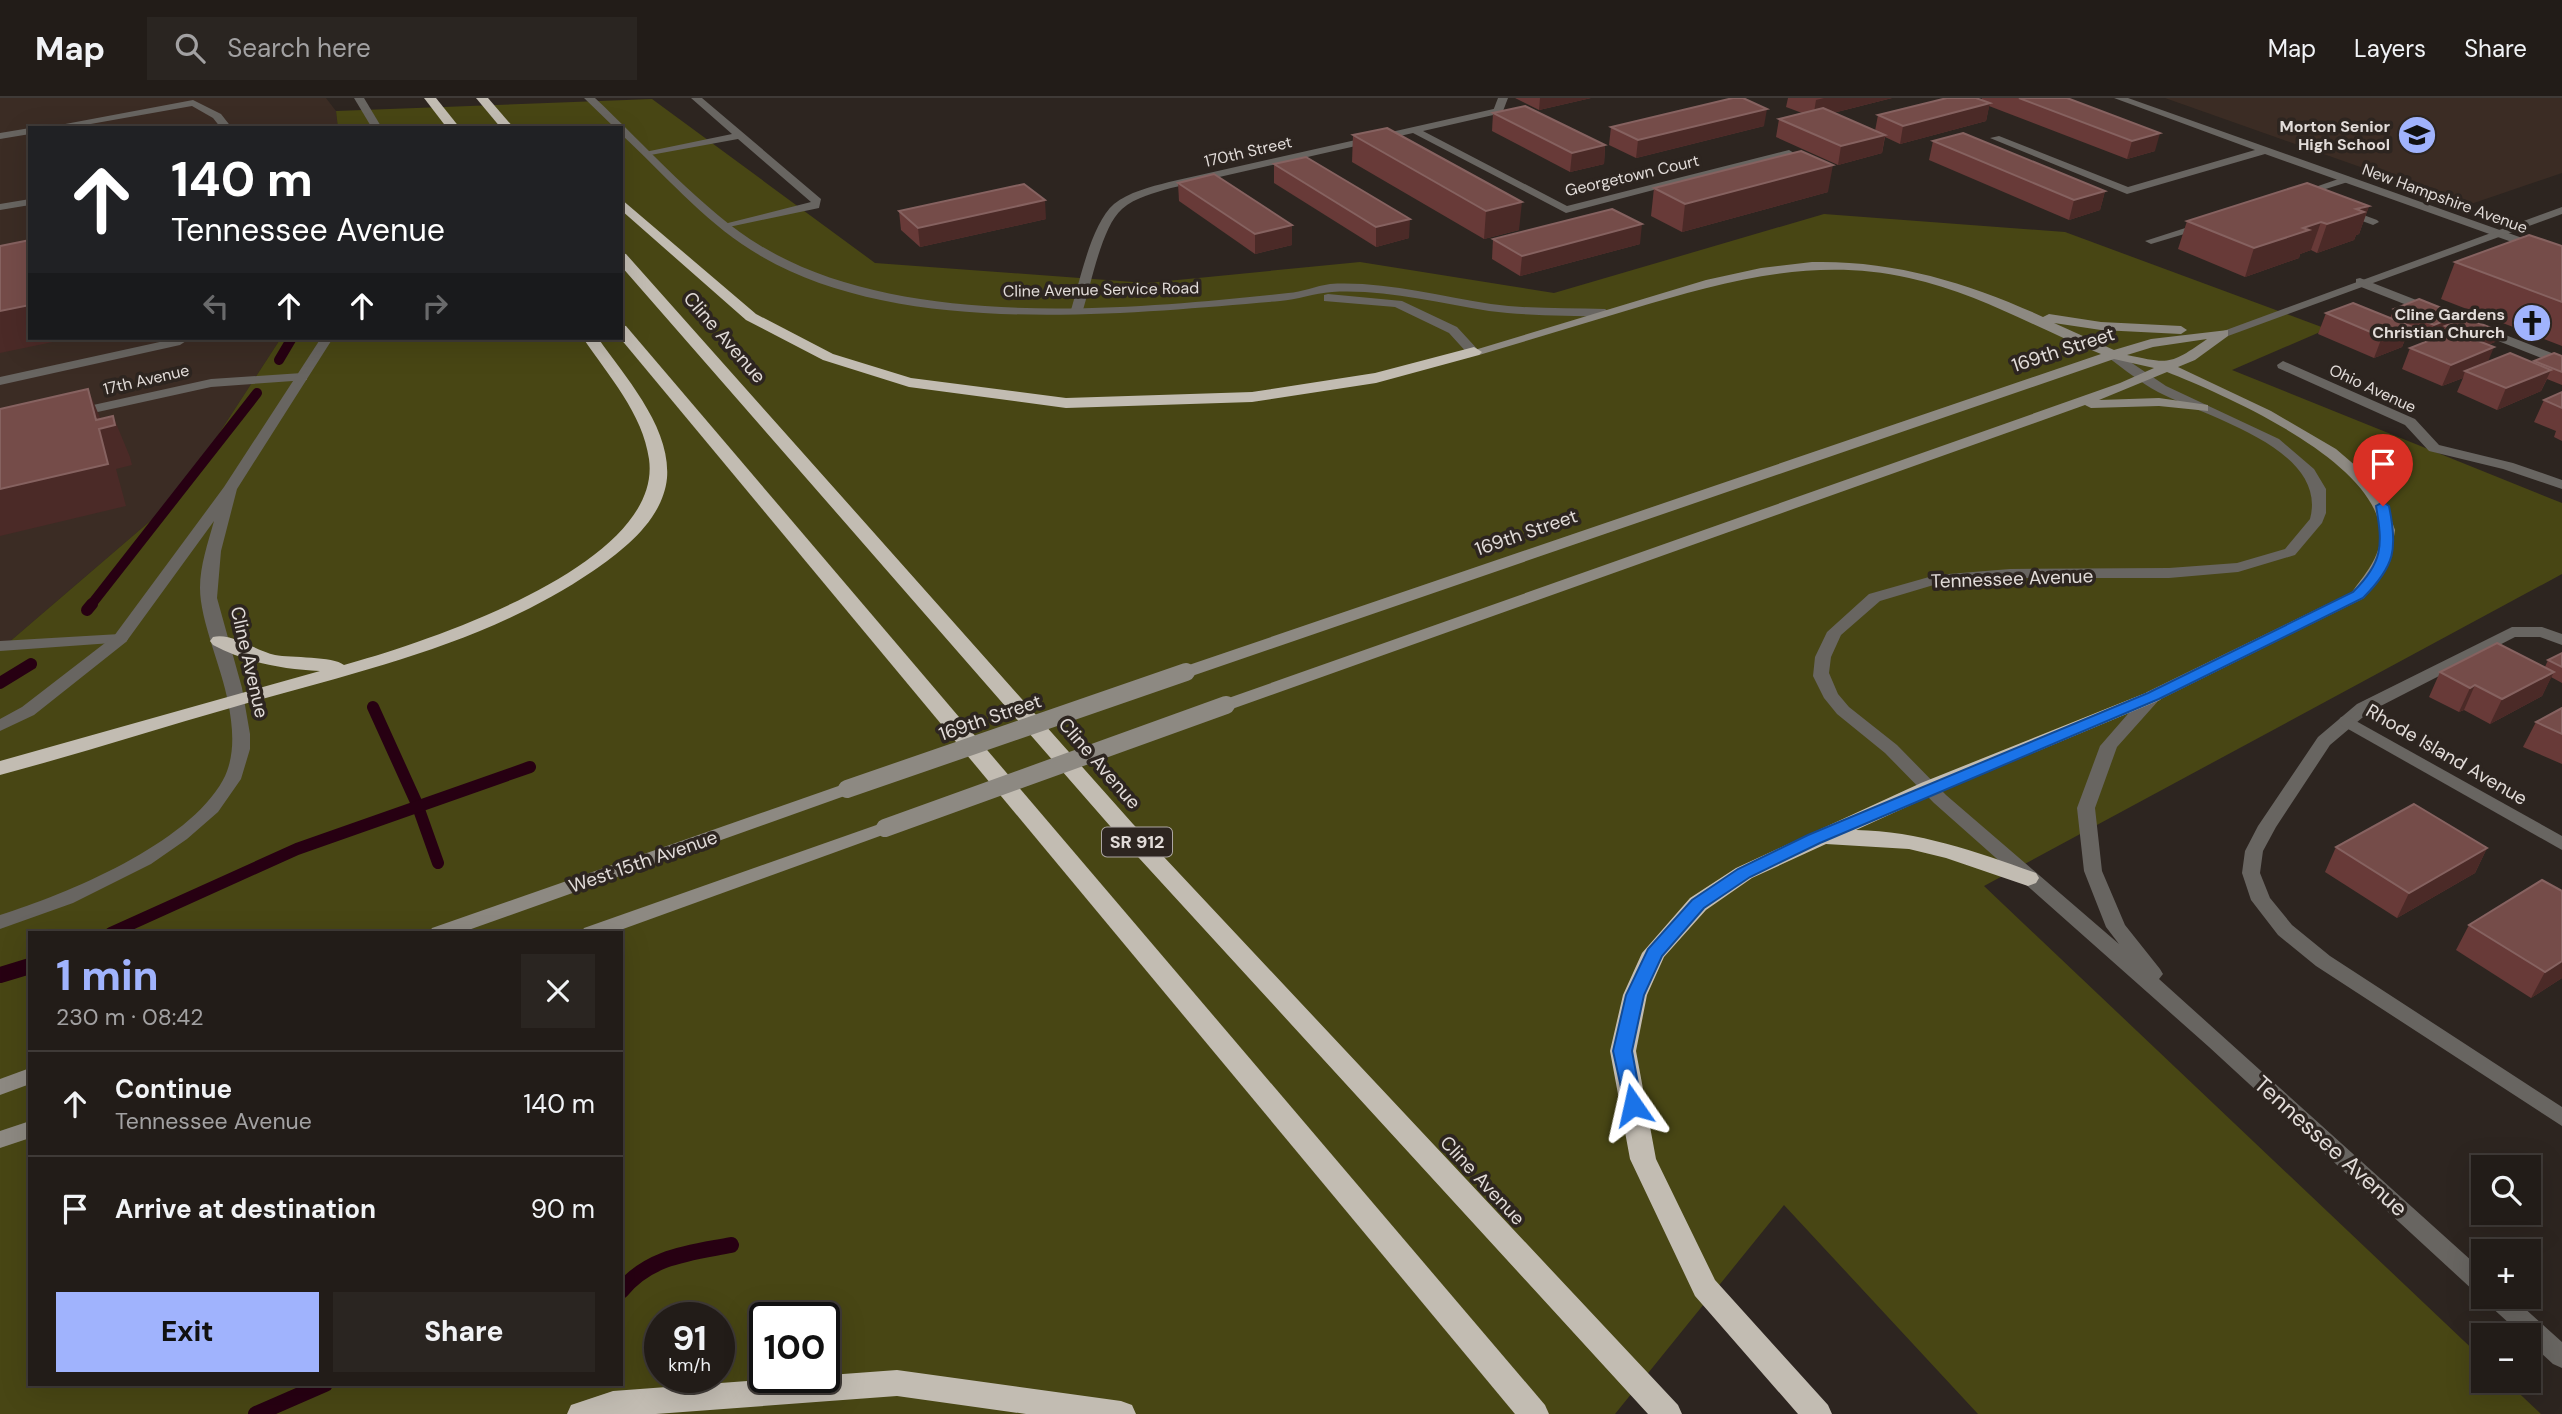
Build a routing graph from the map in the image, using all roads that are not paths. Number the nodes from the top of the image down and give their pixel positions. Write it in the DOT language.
graph roads {
  1 [pos="359,98"];
  2 [pos="430,98"];
  3 [pos="589,98"];
  4 [pos="696,98"];
  5 [pos="1503,98"];
  6 [pos="2119,98"];
  7 [pos="486,103"];
  8 [pos="60,126"];
  9 [pos="225,126"];
  10 [pos="376,126"];
  11 [pos="452,126"];
  12 [pos="506,126"];
  13 [pos="516,126"];
  14 [pos="619,126"];
  15 [pos="623,130"];
  16 [pos="1414,130"];
  17 [pos="28,131"];
  18 [pos="742,135"];
  19 [pos="0,136"];
  20 [pos="1995,138"];
  21 [pos="2266,150"];
  22 [pos="649,153"];
  23 [pos="1789,153"];
  24 [pos="2347,179"];
  25 [pos="2299,194"];
  26 [pos="2287,198"];
  27 [pos="28,202"];
  28 [pos="623,205"];
  29 [pos="0,207"];
  30 [pos="2562,210"];
  31 [pos="2225,218"];
  32 [pos="2373,222"];
  33 [pos="728,226"];
  34 [pos="2496,233"];
  35 [pos="2151,241"];
  36 [pos="2562,256"];
  37 [pos="623,259"];
  38 [pos="2360,282"];
  39 [pos="1301,295"];
  40 [pos="1077,310"];
  41 [pos="1605,313"];
  42 [pos="2025,314"];
  43 [pos="2241,327"];
  44 [pos="623,331"];
  45 [pos="2224,333"];
  46 [pos="176,340"];
  47 [pos="326,340"];
  48 [pos="592,340"];
  49 [pos="1474,352"];
  50 [pos="2114,355"];
  51 [pos="2562,362"];
  52 [pos="2283,365"];
  53 [pos="2167,368"];
  54 [pos="302,377"];
  55 [pos="2143,378"];
  56 [pos="0,381"];
  57 [pos="2067,406"];
  58 [pos="2203,408"];
  59 [pos="66,415"];
  60 [pos="2562,485"];
  61 [pos="230,489"];
  62 [pos="120,639"];
  63 [pos="2562,640"];
  64 [pos="220,641"];
  65 [pos="0,646"];
  66 [pos="358,666"];
  67 [pos="2153,696"];
  68 [pos="237,700"];
  69 [pos="2347,721"];
  70 [pos="0,726"];
  71 [pos="0,768"];
  72 [pos="1929,788"];
  73 [pos="847,789"];
  74 [pos="1814,839"];
  75 [pos="2562,844"];
  76 [pos="2028,878"];
  77 [pos="0,922"];
  78 [pos="445,931"];
  79 [pos="597,931"];
  80 [pos="2179,1007"];
  81 [pos="28,1077"];
  82 [pos="0,1087"];
  83 [pos="2562,1118"];
  84 [pos="28,1130"];
  85 [pos="0,1140"];
  86 [pos="2471,1274"];
  87 [pos="2509,1309"];
  88 [pos="2562,1357"];
  89 [pos="582,1414"];
  90 [pos="1121,1414"];
  91 [pos="1534,1414"];
  92 [pos="1667,1414"];
  93 [pos="1817,1414"];
  1 -- 10 [label="street"];
  2 -- 11 [label="highway"];
  3 -- 14 [label="street, Cline Avenue Service Road"];
  4 -- 18 [label="street"];
  5 -- 16 [label="street, 170th Street"];
  6 -- 21 [label="street, New Hampshire Avenue"];
  7 -- 12 [label="highway"];
  7 -- 13 [label="highway"];
  8 -- 9 [label="street"];
  15 -- 22 [label="street, Cline Avenue Service Road"];
  16 -- 23 [label="street, Georgetown Court"];
  16 -- 40 [label="street, 170th Street"];
  17 -- 19 [label="street"];
  18 -- 22 [label="street"];
  18 -- 33 [label="street"];
  20 -- 21 [label="street"];
  21 -- 24 [label="street, New Hampshire Avenue"];
  22 -- 33 [label="street, Cline Avenue Service Road"];
  24 -- 25 [label="street"];
  24 -- 34 [label="street, New Hampshire Avenue"];
  25 -- 26 [label="street"];
  25 -- 32 [label="street"];
  27 -- 29 [label="street"];
  28 -- 49 [label="highway"];
  30 -- 34 [label="street, 169th Street"];
  31 -- 35 [label="street"];
  33 -- 40 [label="street, Cline Avenue Service Road"];
  34 -- 36 [label="street, New Hampshire Avenue"];
  34 -- 38 [label="street, 169th Street"];
  37 -- 92 [label="highway, Cline Avenue / SR 912"];
  38 -- 43 [label="street, 169th Street"];
  38 -- 51 [label="street"];
  39 -- 40 [label="street, Cline Avenue Service Road"];
  39 -- 41 [label="street, Cline Avenue Service Road"];
  39 -- 49 [label="street, Cline Avenue Service Road"];
  41 -- 42 [label="main road, Cline Avenue Service Road"];
  41 -- 49 [label="main road, Cline Avenue Service Road"];
  42 -- 43 [label="main road"];
  42 -- 50 [label="main road, Cline Avenue Service Road"];
  43 -- 45 [label="street, 169th Street"];
  44 -- 91 [label="highway, SR 912"];
  45 -- 50 [label="main road, 169th Street"];
  45 -- 53 [label="main road, 169th Street"];
  46 -- 56 [label="street"];
  47 -- 54 [label="street, Cline Avenue"];
  48 -- 66 [label="highway"];
  50 -- 53 [label="main road, Cline Avenue Service Road"];
  50 -- 55 [label="street, Tennessee Avenue"];
  50 -- 73 [label="main road, 169th Street, bridge"];
  52 -- 60 [label="street, Ohio Avenue"];
  53 -- 55 [label="main road, 169th Street"];
  53 -- 67 [label="main road, Tennessee Avenue"];
  54 -- 59 [label="street, 17th Avenue"];
  54 -- 61 [label="street, Cline Avenue"];
  55 -- 57 [label="main road, 169th Street"];
  55 -- 58 [label="street, Tennessee Avenue"];
  57 -- 58 [label="main road"];
  57 -- 79 [label="main road, 169th Street, bridge"];
  58 -- 72 [label="street, Tennessee Avenue"];
  61 -- 62 [label="street, Cline Avenue"];
  61 -- 64 [label="street, Cline Avenue"];
  62 -- 65 [label="street"];
  62 -- 70 [label="street, Cline Avenue"];
  63 -- 69 [label="street"];
  64 -- 66 [label="highway"];
  64 -- 68 [label="street, Cline Avenue"];
  66 -- 68 [label="highway"];
  67 -- 72 [label="highway"];
  67 -- 80 [label="street, Tennessee Avenue"];
  68 -- 71 [label="highway"];
  68 -- 77 [label="street, Cline Avenue"];
  69 -- 75 [label="street, Rhode Island Avenue"];
  69 -- 83 [label="street"];
  72 -- 74 [label="highway"];
  72 -- 76 [label="street, Tennessee Avenue"];
  73 -- 78 [label="main road, West 15th Avenue"];
  74 -- 76 [label="highway"];
  74 -- 93 [label="highway"];
  76 -- 80 [label="street, Tennessee Avenue"];
  80 -- 86 [label="street, Tennessee Avenue"];
  81 -- 82 [label="main road"];
  84 -- 85 [label="main road"];
  87 -- 88 [label="street"];
  89 -- 90 [label="highway"];
}
